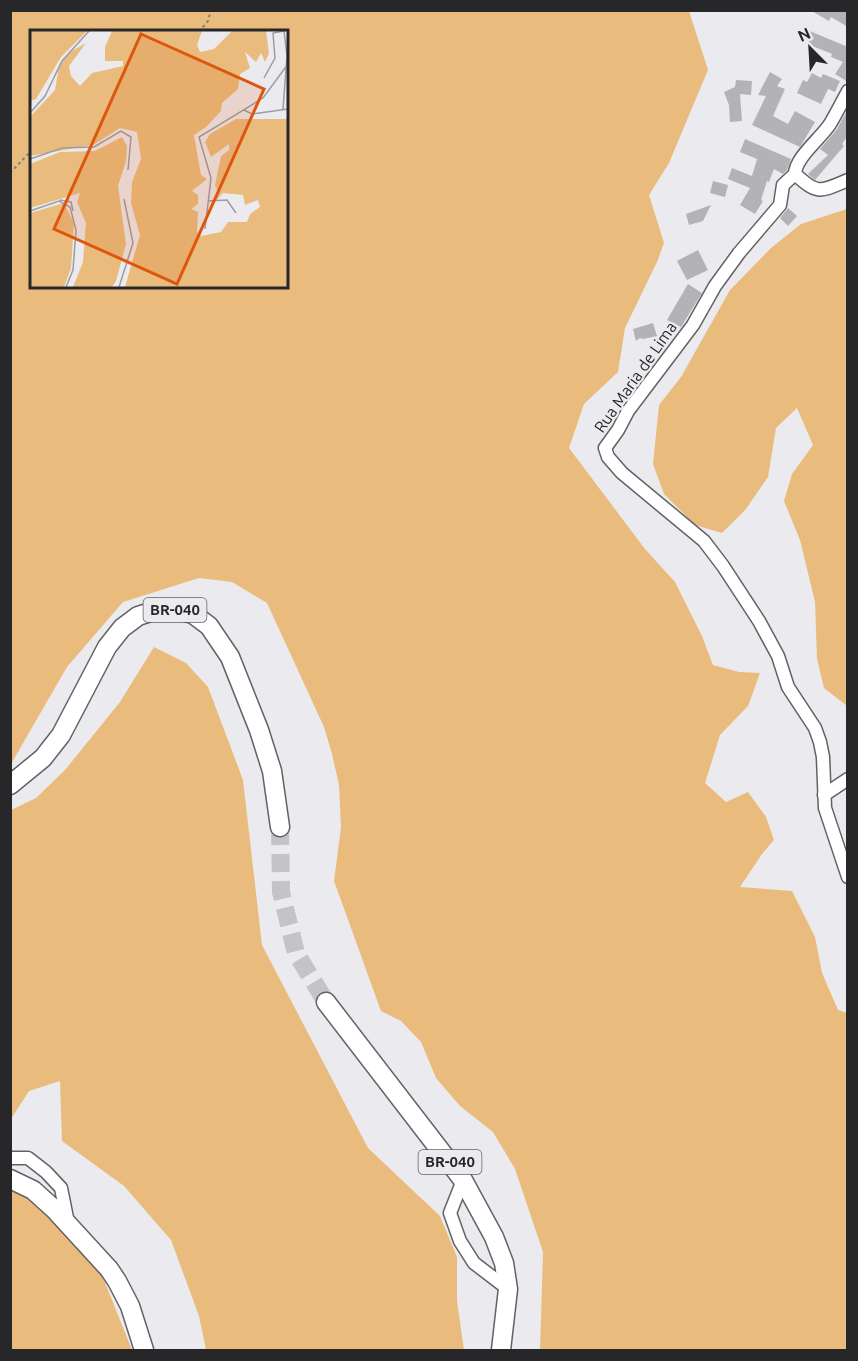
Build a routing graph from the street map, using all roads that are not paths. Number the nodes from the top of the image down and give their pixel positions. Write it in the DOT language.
graph roads {
  1 [pos="848,91"];
  2 [pos="795,174"];
  3 [pos="848,180"];
  4 [pos="848,779"];
  5 [pos="10,785"];
  6 [pos="824,795"];
  7 [pos="279,827"];
  8 [pos="848,877"];
  9 [pos="326,1002"];
  10 [pos="10,1158"];
  11 [pos="10,1179"];
  12 [pos="463,1180"];
  13 [pos="68,1224"];
  14 [pos="508,1289"];
  15 [pos="144,1350"];
  16 [pos="501,1350"];
  1 -- 2 [label="street"];
  2 -- 3 [label="street"];
  2 -- 6 [label="street, Rua Maria de Lima"];
  4 -- 6 [label="street"];
  5 -- 7 [label="highway, BR-040"];
  6 -- 8 [label="street, Rua Maria de Lima"];
  9 -- 12 [label="highway, BR-040"];
  10 -- 13 [label="street"];
  11 -- 13 [label="highway"];
  12 -- 14 [label="highway, BR-040"];
  12 -- 14 [label="street"];
  13 -- 15 [label="highway"];
  14 -- 16 [label="highway, BR-040"];
}
